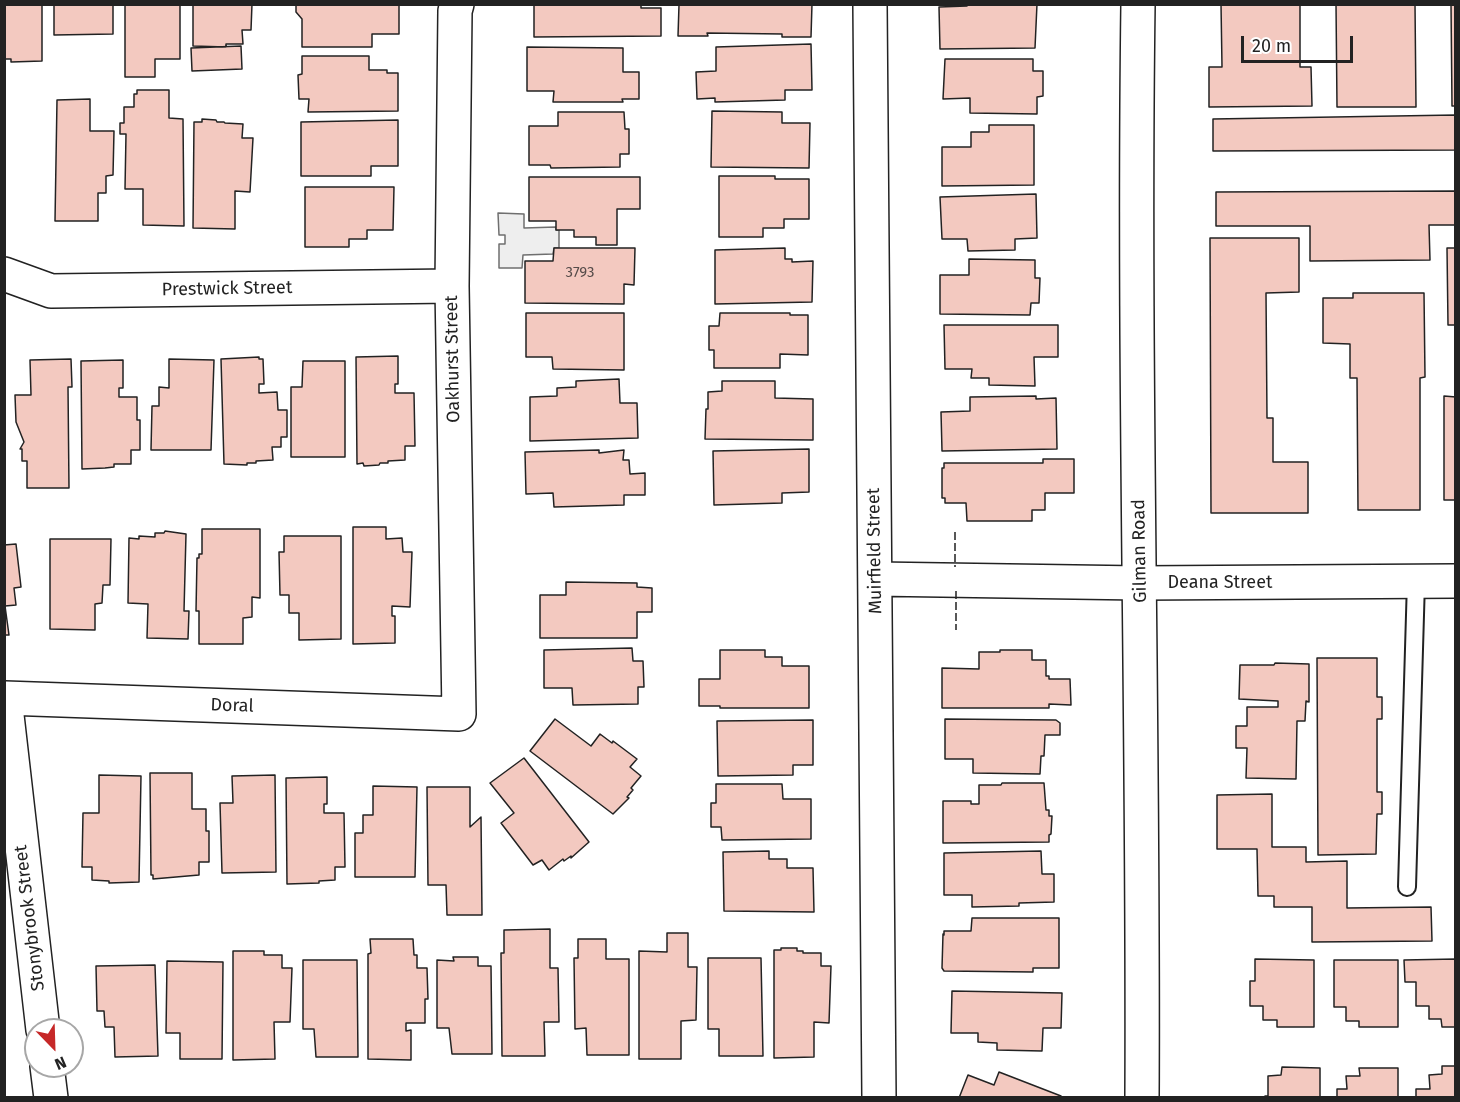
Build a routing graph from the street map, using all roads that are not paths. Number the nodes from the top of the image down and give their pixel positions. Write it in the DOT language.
graph roads {
  1 [pos="457,4"];
  2 [pos="870,4"];
  3 [pos="1138,4"];
  4 [pos="4,274"];
  5 [pos="452,286"];
  6 [pos="876,579"];
  7 [pos="1416,581"];
  8 [pos="1455,581"];
  9 [pos="1140,583"];
  10 [pos="5,698"];
  11 [pos="459,714"];
  12 [pos="1407,887"];
  13 [pos="42,1018"];
  14 [pos="48,1078"];
  15 [pos="51,1098"];
  16 [pos="879,1098"];
  17 [pos="1142,1098"];
  1 -- 5 [label="street, Oakhurst Street"];
  2 -- 6 [label="street, Muirfield Street"];
  3 -- 9 [label="street, Gilman Road"];
  4 -- 5 [label="street, Prestwick Street"];
  5 -- 11 [label="street, Oakhurst Street"];
  6 -- 9 [label="street, Deana Street"];
  6 -- 16 [label="street, Muirfield Street"];
  7 -- 8 [label="street, Deana Street"];
  7 -- 9 [label="street, Deana Street"];
  7 -- 12 [label="lane"];
  9 -- 17 [label="street, Gilman Road"];
  10 -- 11 [label="street, Doral"];
  10 -- 13 [label="street, Stonybrook Street"];
  14 -- 15 [label="street"];
}
